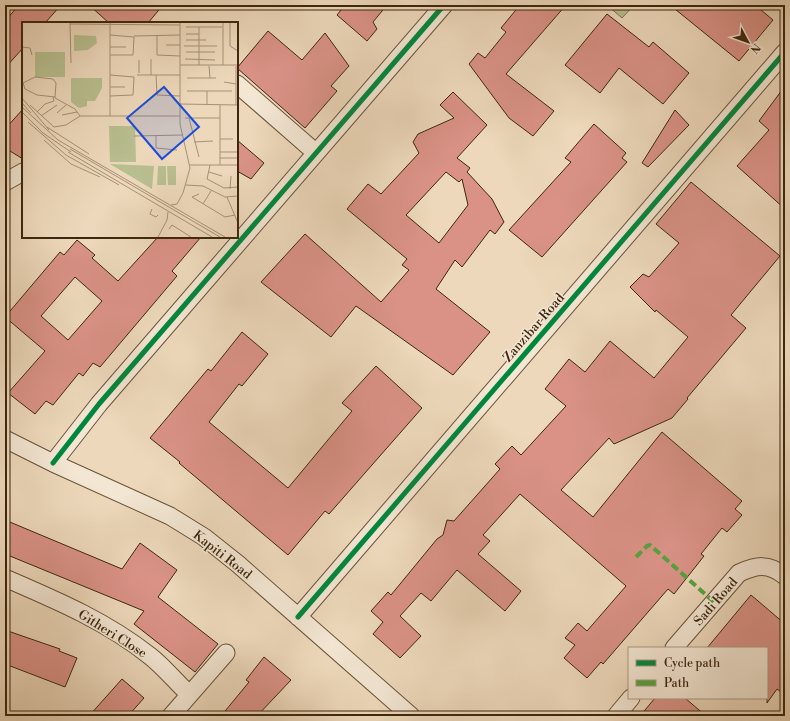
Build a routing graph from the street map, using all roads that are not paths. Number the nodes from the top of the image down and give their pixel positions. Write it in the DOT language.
graph roads {
  1 [pos="444,5"];
  2 [pos="785,52"];
  3 [pos="238,85"];
  4 [pos="315,152"];
  5 [pos="22,173"];
  6 [pos="5,182"];
  7 [pos="5,439"];
  8 [pos="53,463"];
  9 [pos="785,576"];
  10 [pos="5,578"];
  11 [pos="298,617"];
  12 [pos="675,647"];
  13 [pos="226,653"];
  14 [pos="189,694"];
  15 [pos="630,699"];
  16 [pos="170,716"];
  17 [pos="411,716"];
  18 [pos="616,716"];
  1 -- 4 [label="street"];
  2 -- 11 [label="street, Zanzibar Road"];
  3 -- 4 [label="street"];
  4 -- 8 [label="street"];
  5 -- 6 [label="street"];
  7 -- 8 [label="street, Kapiti Road"];
  8 -- 11 [label="street, Kapiti Road"];
  9 -- 12 [label="street, Sadi Road"];
  10 -- 14 [label="street, Githeri Close"];
  11 -- 17 [label="street, Kapiti Road"];
  13 -- 14 [label="street"];
  14 -- 16 [label="street"];
  15 -- 18 [label="street"];
}
